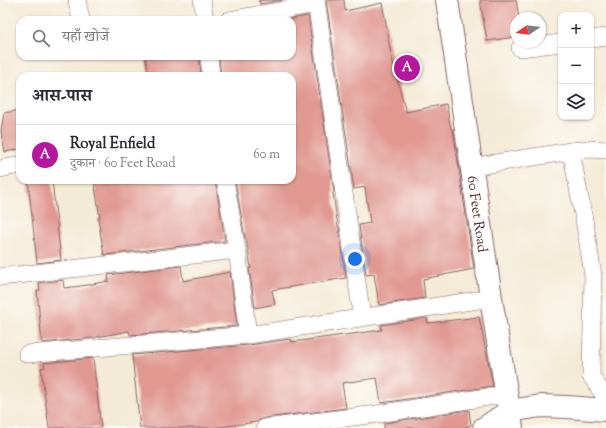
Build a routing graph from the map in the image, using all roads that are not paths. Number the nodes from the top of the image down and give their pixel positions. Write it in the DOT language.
graph roads {
  1 [pos="77,0"];
  2 [pos="202,0"];
  3 [pos="447,0"];
  4 [pos="316,2"];
  5 [pos="79,16"];
  6 [pos="204,16"];
  7 [pos="248,16"];
  8 [pos="606,37"];
  9 [pos="594,39"];
  10 [pos="558,43"];
  11 [pos="546,45"];
  12 [pos="210,60"];
  13 [pos="211,72"];
  14 [pos="606,150"];
  15 [pos="571,151"];
  16 [pos="16,166"];
  17 [pos="471,167"];
  18 [pos="0,169"];
  19 [pos="226,184"];
  20 [pos="237,250"];
  21 [pos="600,276"];
  22 [pos="0,277"];
  23 [pos="491,298"];
  24 [pos="362,317"];
  25 [pos="248,335"];
  26 [pos="27,354"];
  27 [pos="606,398"];
  28 [pos="606,410"];
  29 [pos="510,411"];
  30 [pos="264,428"];
  31 [pos="484,428"];
  1 -- 5 [label="street"];
  2 -- 6 [label="street"];
  3 -- 17 [label="main road, 60 Feet Road"];
  4 -- 7 [label="street"];
  4 -- 24 [label="street"];
  8 -- 9 [label="street"];
  10 -- 11 [label="street"];
  12 -- 13 [label="street"];
  14 -- 15 [label="street"];
  15 -- 17 [label="street"];
  15 -- 21 [label="street"];
  16 -- 18 [label="street"];
  17 -- 23 [label="main road, 60 Feet Road"];
  19 -- 20 [label="street"];
  20 -- 22 [label="street"];
  20 -- 25 [label="street"];
  21 -- 27 [label="street"];
  23 -- 24 [label="street"];
  23 -- 29 [label="main road, 60 Feet Road"];
  24 -- 25 [label="street"];
  25 -- 26 [label="street"];
  28 -- 29 [label="main road"];
  29 -- 30 [label="street"];
  29 -- 31 [label="main road"];
}
